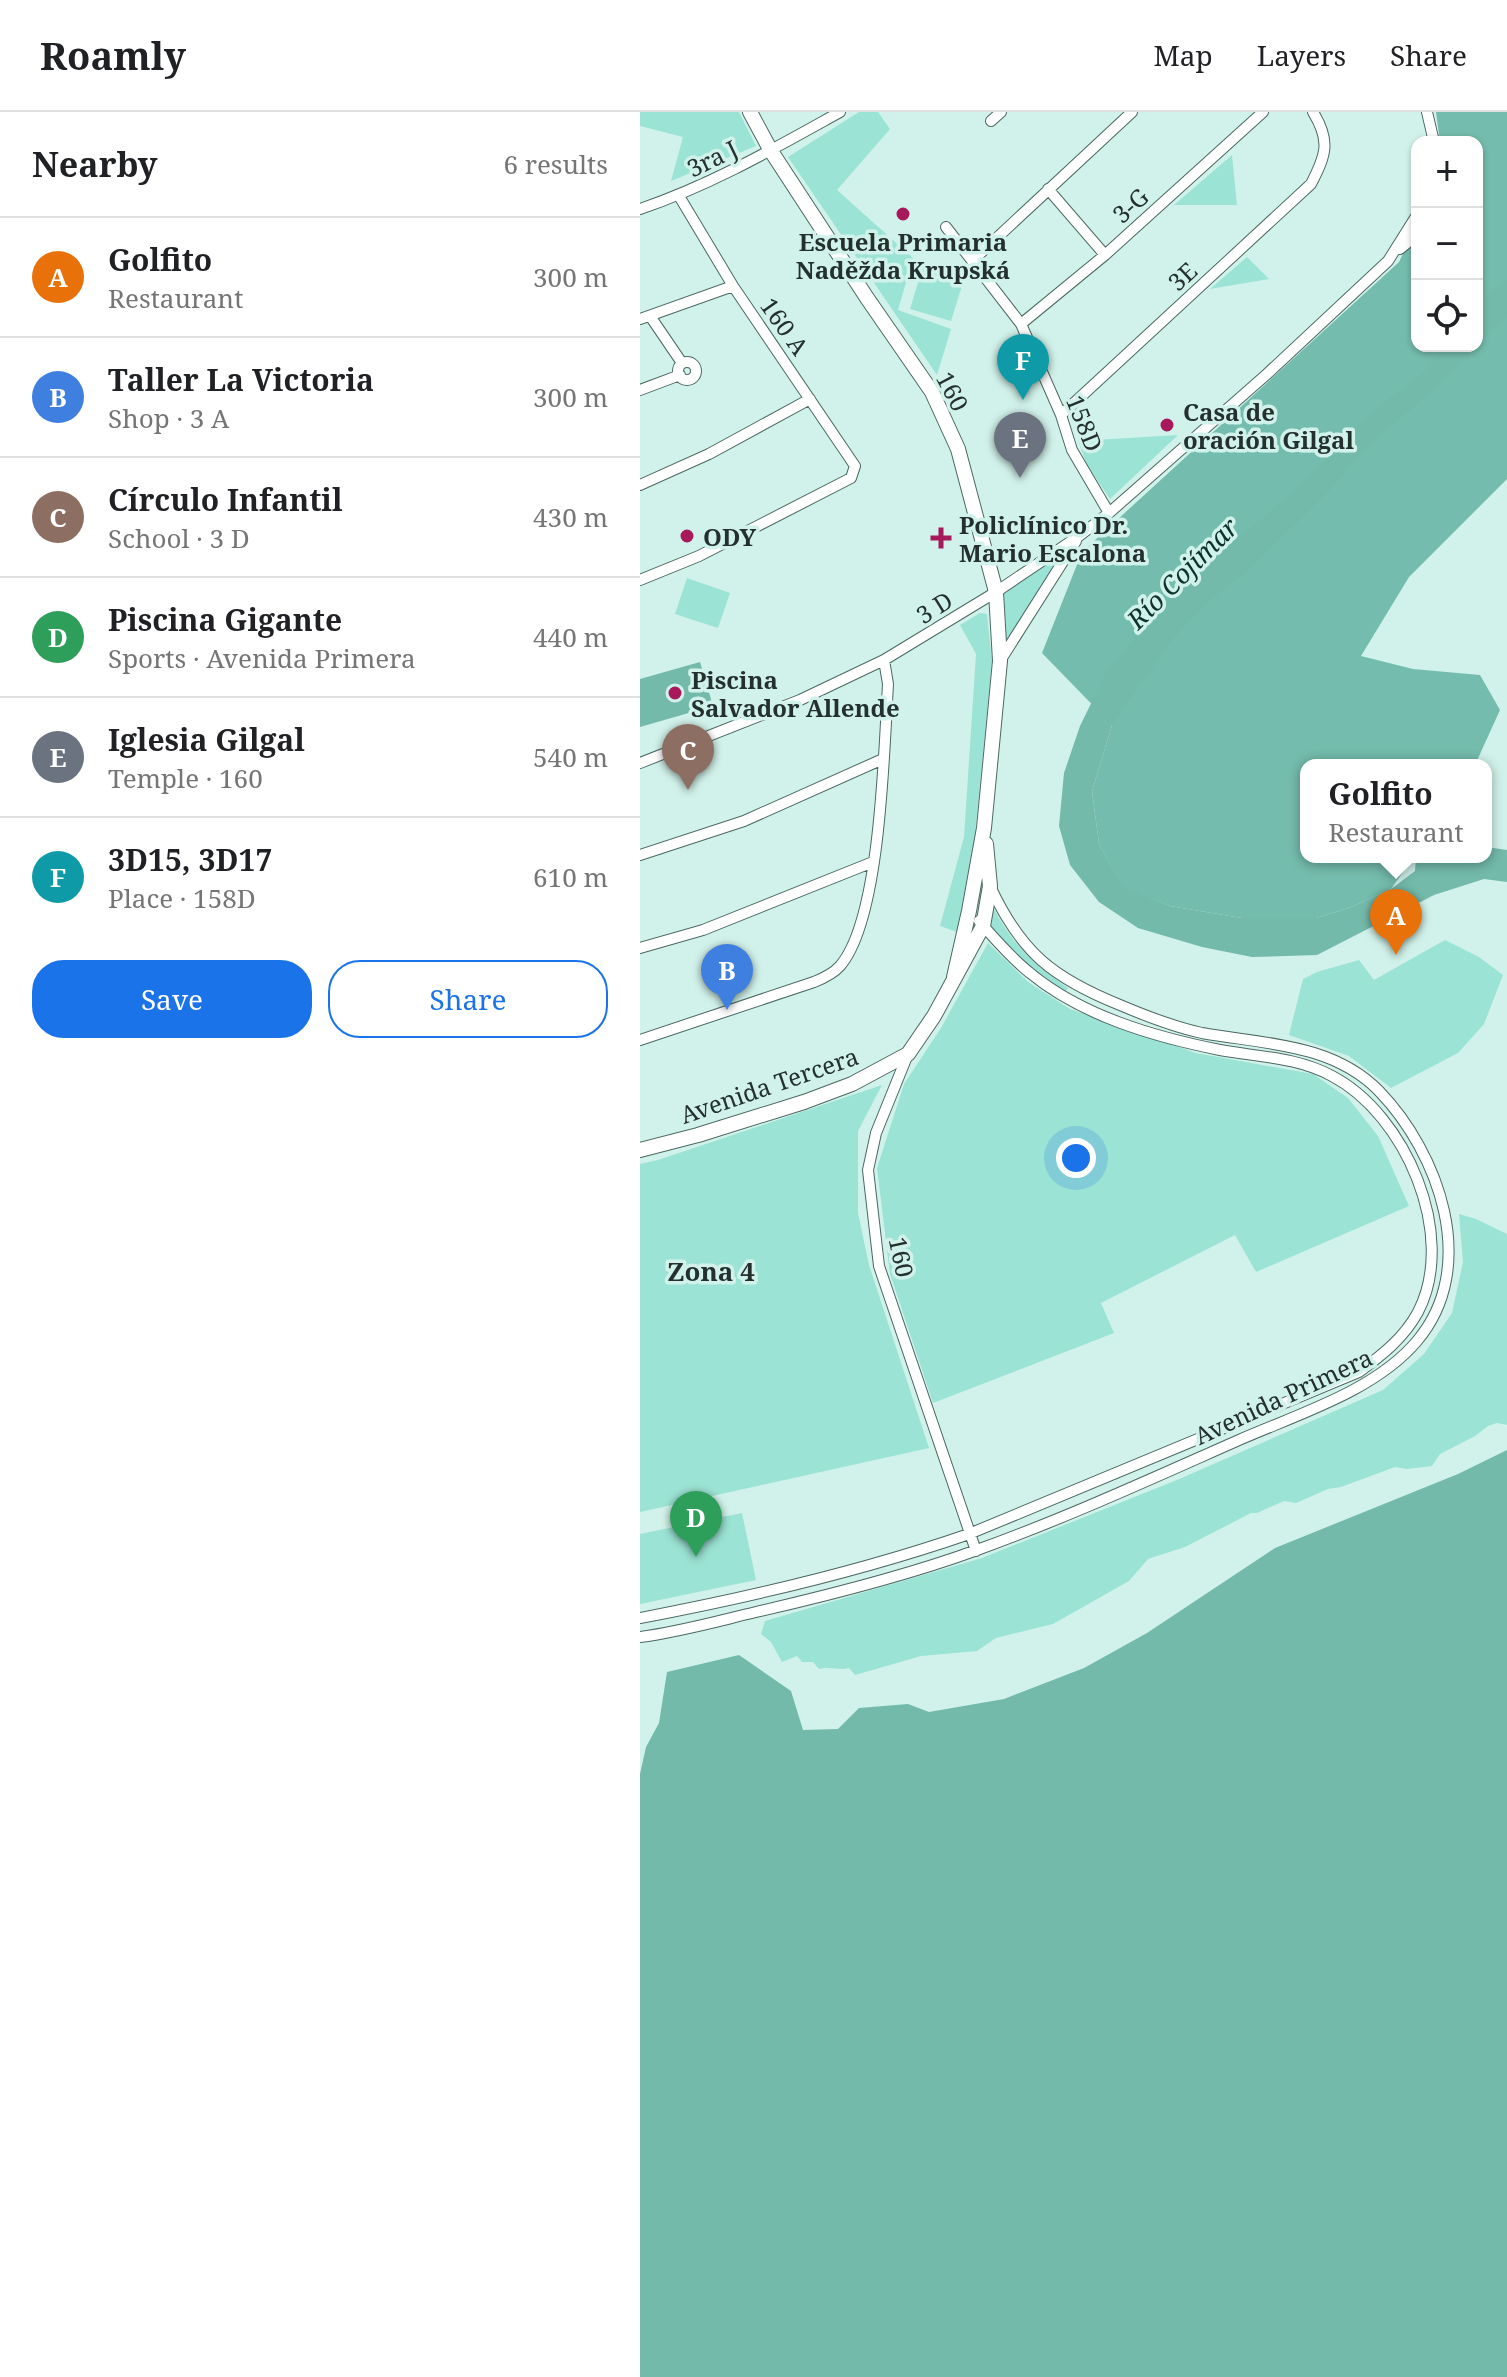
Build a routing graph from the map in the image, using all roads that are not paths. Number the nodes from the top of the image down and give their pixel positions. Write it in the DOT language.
graph roads {
  1 [pos="750,112"];
  2 [pos="840,112"];
  3 [pos="1001,112"];
  4 [pos="1132,112"];
  5 [pos="1263,112"];
  6 [pos="1313,112"];
  7 [pos="1427,112"];
  8 [pos="991,121"];
  9 [pos="1433,136"];
  10 [pos="771,151"];
  11 [pos="1048,189"];
  12 [pos="679,196"];
  13 [pos="640,209"];
  14 [pos="1411,225"];
  15 [pos="946,227"];
  16 [pos="1411,240"];
  17 [pos="1105,255"];
  18 [pos="1391,257"];
  19 [pos="972,261"];
  20 [pos="733,286"];
  21 [pos="645,318"];
  22 [pos="1021,324"];
  23 [pos="640,390"];
  24 [pos="810,399"];
  25 [pos="1061,415"];
  26 [pos="640,485"];
  27 [pos="1109,513"];
  28 [pos="1079,536"];
  29 [pos="640,580"];
  30 [pos="996,592"];
  31 [pos="884,660"];
  32 [pos="1000,661"];
  33 [pos="883,759"];
  34 [pos="640,763"];
  35 [pos="984,828"];
  36 [pos="640,855"];
  37 [pos="873,862"];
  38 [pos="990,886"];
  39 [pos="972,894"];
  40 [pos="969,911"];
  41 [pos="983,926"];
  42 [pos="640,948"];
  43 [pos="954,977"];
  44 [pos="640,1040"];
  45 [pos="908,1054"];
  46 [pos="640,1150"];
  47 [pos="1443,1203"];
  48 [pos="1427,1207"];
  49 [pos="1354,1373"];
  50 [pos="1362,1386"];
  51 [pos="1165,1454"];
  52 [pos="1173,1469"];
  53 [pos="969,1534"];
  54 [pos="976,1551"];
  55 [pos="640,1618"];
  56 [pos="640,1637"];
  1 -- 10 [label="main road, 160"];
  2 -- 10 [label="street, 3ra J"];
  3 -- 8 [label="street"];
  4 -- 11 [label="street"];
  5 -- 17 [label="street, 3-G"];
  6 -- 25 [label="street, 3E"];
  7 -- 9 [label="street"];
  10 -- 12 [label="street, 3ra J"];
  10 -- 30 [label="main road, 160"];
  11 -- 17 [label="street"];
  11 -- 19 [label="street"];
  12 -- 13 [label="street, 3ra J"];
  12 -- 20 [label="street, 160 A"];
  14 -- 18 [label="street"];
  15 -- 19 [label="street, 158D"];
  16 -- 18 [label="street"];
  17 -- 22 [label="street, 3-G"];
  18 -- 27 [label="street, 3 D"];
  19 -- 22 [label="street, 158D"];
  20 -- 21 [label="street"];
  20 -- 24 [label="street, 160 A"];
  21 -- 23 [label="street"];
  22 -- 25 [label="street, 158D"];
  24 -- 26 [label="street"];
  24 -- 29 [label="street, 160 A"];
  25 -- 27 [label="street, 158D"];
  27 -- 28 [label="street, 3 D"];
  28 -- 30 [label="street, 3 D"];
  28 -- 32 [label="street"];
  30 -- 31 [label="street, 3 D"];
  30 -- 32 [label="main road, 160"];
  31 -- 33 [label="street"];
  31 -- 34 [label="street, 3 D"];
  32 -- 35 [label="main road, 160"];
  33 -- 36 [label="street"];
  33 -- 37 [label="street"];
  35 -- 38 [label="main road, 160"];
  35 -- 39 [label="main road, 160"];
  37 -- 42 [label="street"];
  37 -- 44 [label="street"];
  38 -- 39 [label="main road"];
  38 -- 41 [label="main road, 160"];
  38 -- 47 [label="street, Avenida Primera"];
  39 -- 40 [label="main road, 160"];
  40 -- 41 [label="street, Avenida Primera"];
  40 -- 43 [label="main road, 160"];
  41 -- 43 [label="main road, 160"];
  41 -- 48 [label="street, Avenida Primera"];
  43 -- 45 [label="main road, 160"];
  45 -- 46 [label="main road, Avenida Tercera"];
  45 -- 53 [label="street, 160"];
  47 -- 48 [label="street"];
  47 -- 50 [label="street, Avenida Primera"];
  48 -- 49 [label="street, Avenida Primera"];
  49 -- 50 [label="street"];
  49 -- 51 [label="street, Avenida Primera"];
  50 -- 52 [label="street, Avenida Primera"];
  51 -- 52 [label="street"];
  51 -- 53 [label="street, Avenida Primera"];
  52 -- 54 [label="street, Avenida Primera"];
  53 -- 54 [label="street, 160"];
  53 -- 55 [label="street, Avenida Primera"];
  54 -- 56 [label="street, Avenida Primera"];
}
